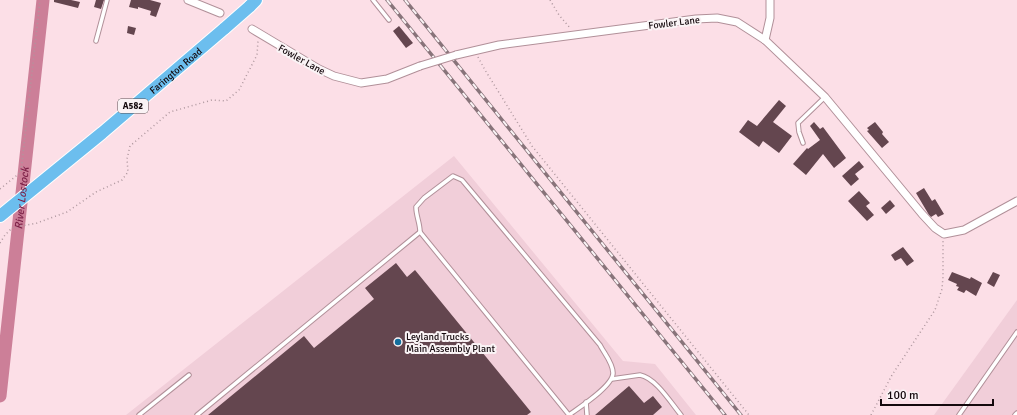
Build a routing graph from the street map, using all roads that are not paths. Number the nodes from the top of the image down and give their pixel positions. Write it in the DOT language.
graph roads {
  1 [pos="107,0"];
  2 [pos="188,0"];
  3 [pos="373,0"];
  4 [pos="770,0"];
  5 [pos="252,3"];
  6 [pos="220,13"];
  7 [pos="388,20"];
  8 [pos="255,31"];
  9 [pos="765,40"];
  10 [pos="96,41"];
  11 [pos="825,97"];
  12 [pos="803,143"];
  13 [pos="1017,201"];
  14 [pos="1,215"];
  15 [pos="420,232"];
  16 [pos="1017,332"];
  17 [pos="189,375"];
  18 [pos="612,379"];
  19 [pos="586,402"];
  20 [pos="1017,413"];
  21 [pos="139,415"];
  22 [pos="197,415"];
  23 [pos="569,415"];
  24 [pos="587,415"];
  25 [pos="681,415"];
  26 [pos="959,415"];
  27 [pos="1015,415"];
  1 -- 10 [label="lane"];
  2 -- 6 [label="street"];
  3 -- 7 [label="lane"];
  4 -- 9 [label="street"];
  5 -- 14 [label="highway, Farington Road / A582, bridge"];
  8 -- 9 [label="street, Fowler Lane, bridge"];
  9 -- 11 [label="street, Fowler Lane"];
  11 -- 12 [label="lane"];
  11 -- 13 [label="street, Fowler Lane"];
  15 -- 18 [label="lane"];
  15 -- 22 [label="lane"];
  15 -- 23 [label="lane"];
  16 -- 26 [label="lane"];
  17 -- 21 [label="lane"];
  18 -- 19 [label="lane"];
  18 -- 25 [label="lane"];
  19 -- 23 [label="lane"];
  19 -- 24 [label="lane"];
  20 -- 27 [label="lane"];
}
